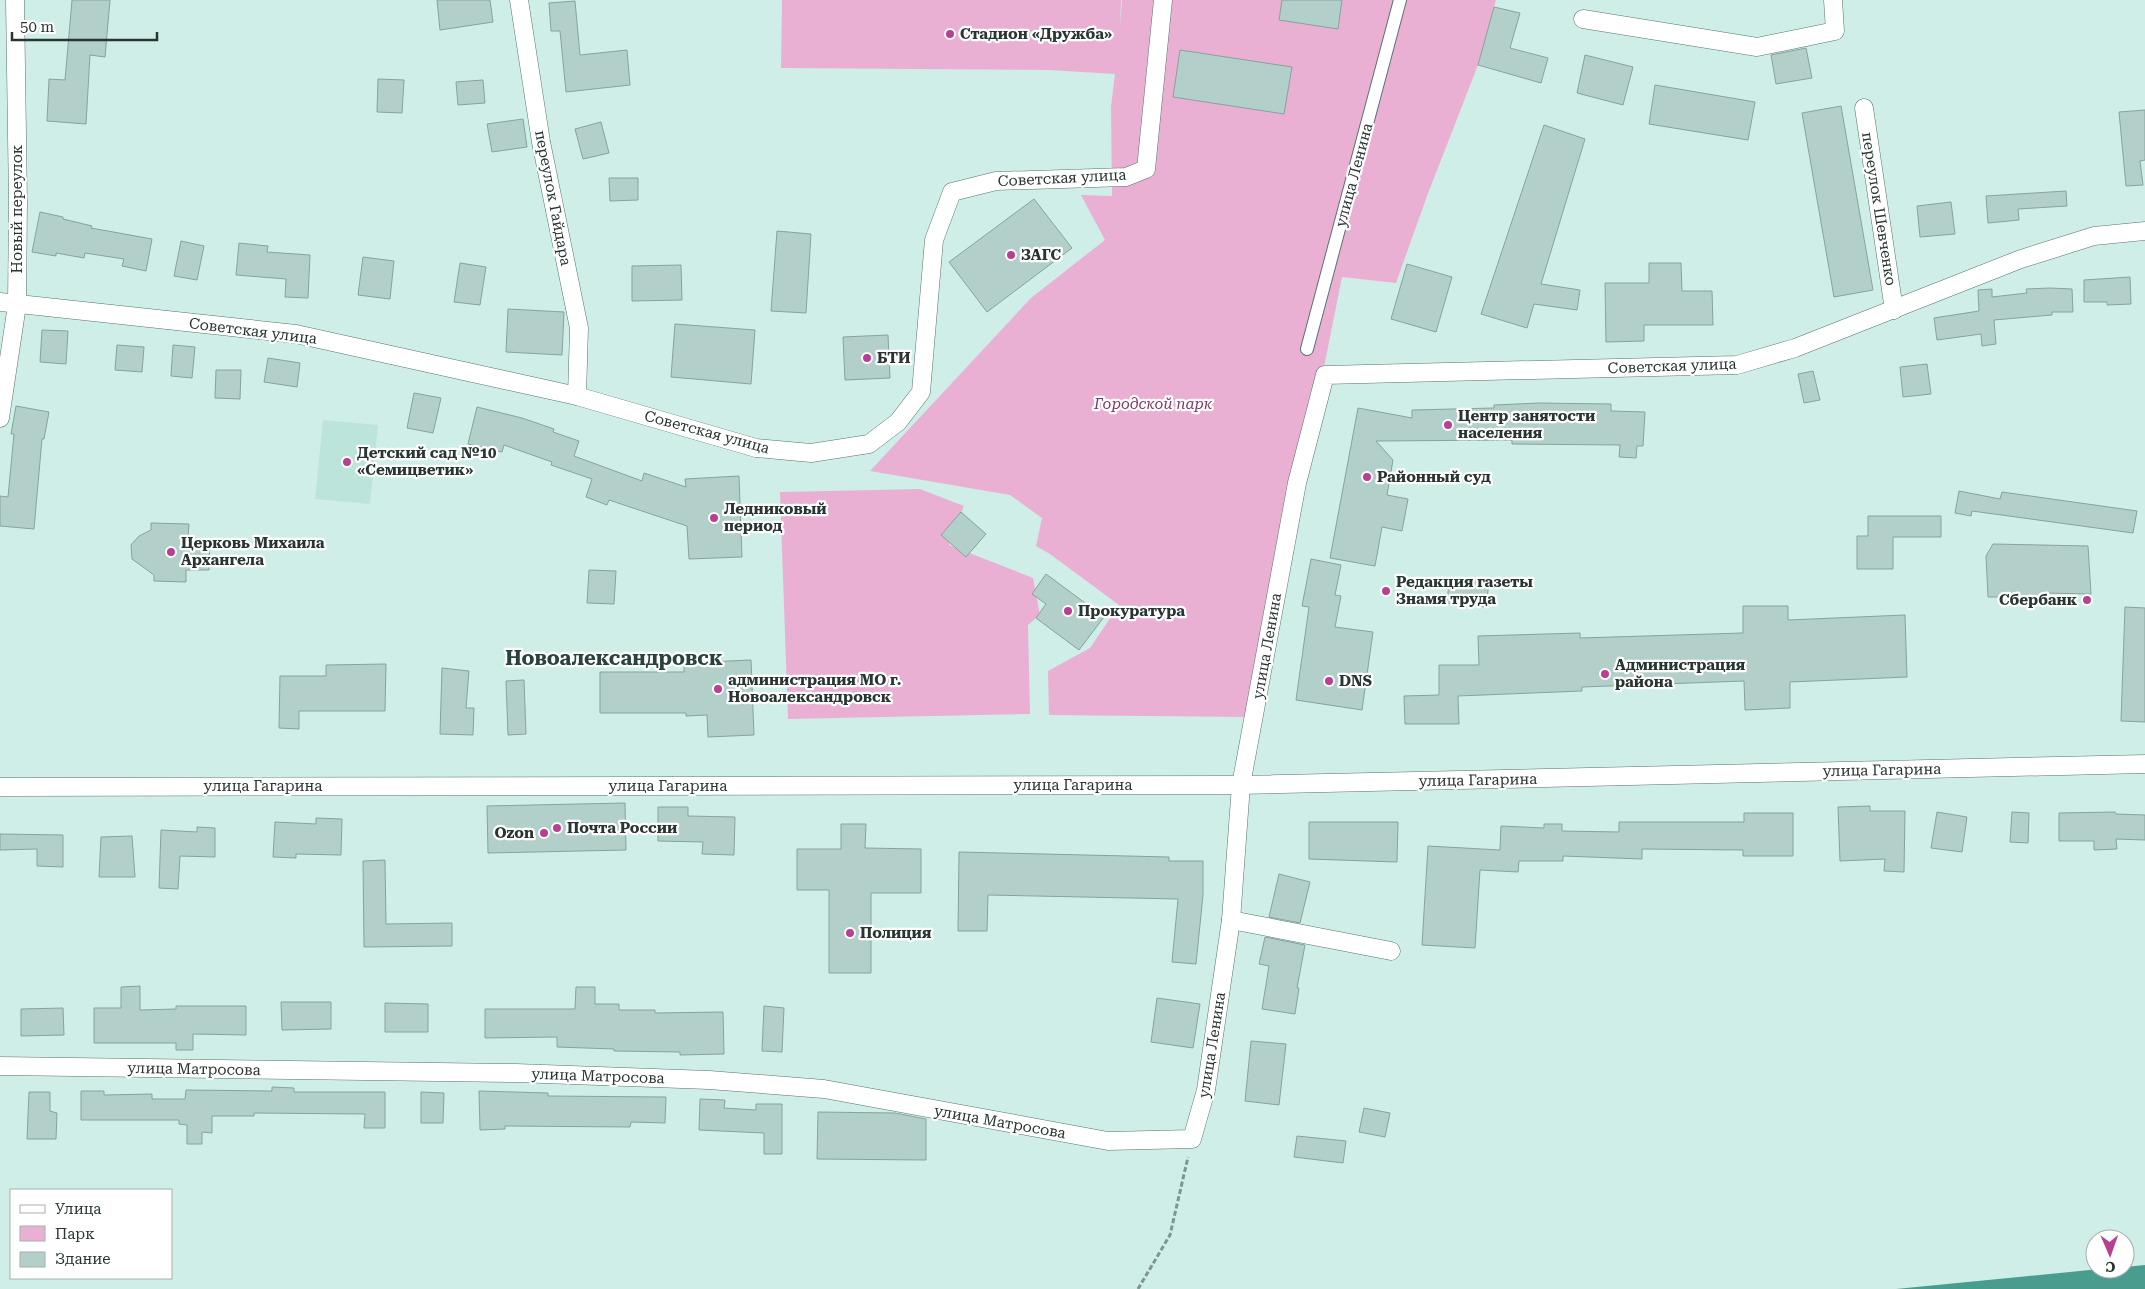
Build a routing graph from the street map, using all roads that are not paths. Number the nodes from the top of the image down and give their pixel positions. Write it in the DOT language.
graph roads {
  1 [pos="15,0"];
  2 [pos="519,0"];
  3 [pos="1163,0"];
  4 [pos="1400,0"];
  5 [pos="1832,0"];
  6 [pos="1583,19"];
  7 [pos="1864,108"];
  8 [pos="2145,231"];
  9 [pos="8,303"];
  10 [pos="1894,310"];
  11 [pos="1307,349"];
  12 [pos="1325,375"];
  13 [pos="577,396"];
  14 [pos="0,418"];
  15 [pos="2145,764"];
  16 [pos="1241,785"];
  17 [pos="0,786"];
  18 [pos="1231,920"];
  19 [pos="1390,951"];
  20 [pos="0,1066"];
  21 [pos="1192,1139"];
  1 -- 9 [label="street, Новый переулок"];
  2 -- 13 [label="street, переулок Гайдара"];
  3 -- 13 [label="street, Советская улица"];
  4 -- 11 [label="street, улица Ленина"];
  5 -- 6 [label="street"];
  7 -- 10 [label="street, переулок Шевченко"];
  8 -- 10 [label="street, Советская улица"];
  9 -- 13 [label="street, Советская улица"];
  9 -- 14 [label="street, Новый переулок"];
  10 -- 12 [label="street, Советская улица"];
  12 -- 16 [label="street, улица Ленина"];
  15 -- 16 [label="street, улица Гагарина"];
  16 -- 17 [label="street, улица Гагарина"];
  16 -- 18 [label="street, улица Ленина"];
  18 -- 19 [label="street"];
  18 -- 21 [label="street, улица Ленина"];
  20 -- 21 [label="street, улица Матросова"];
}
